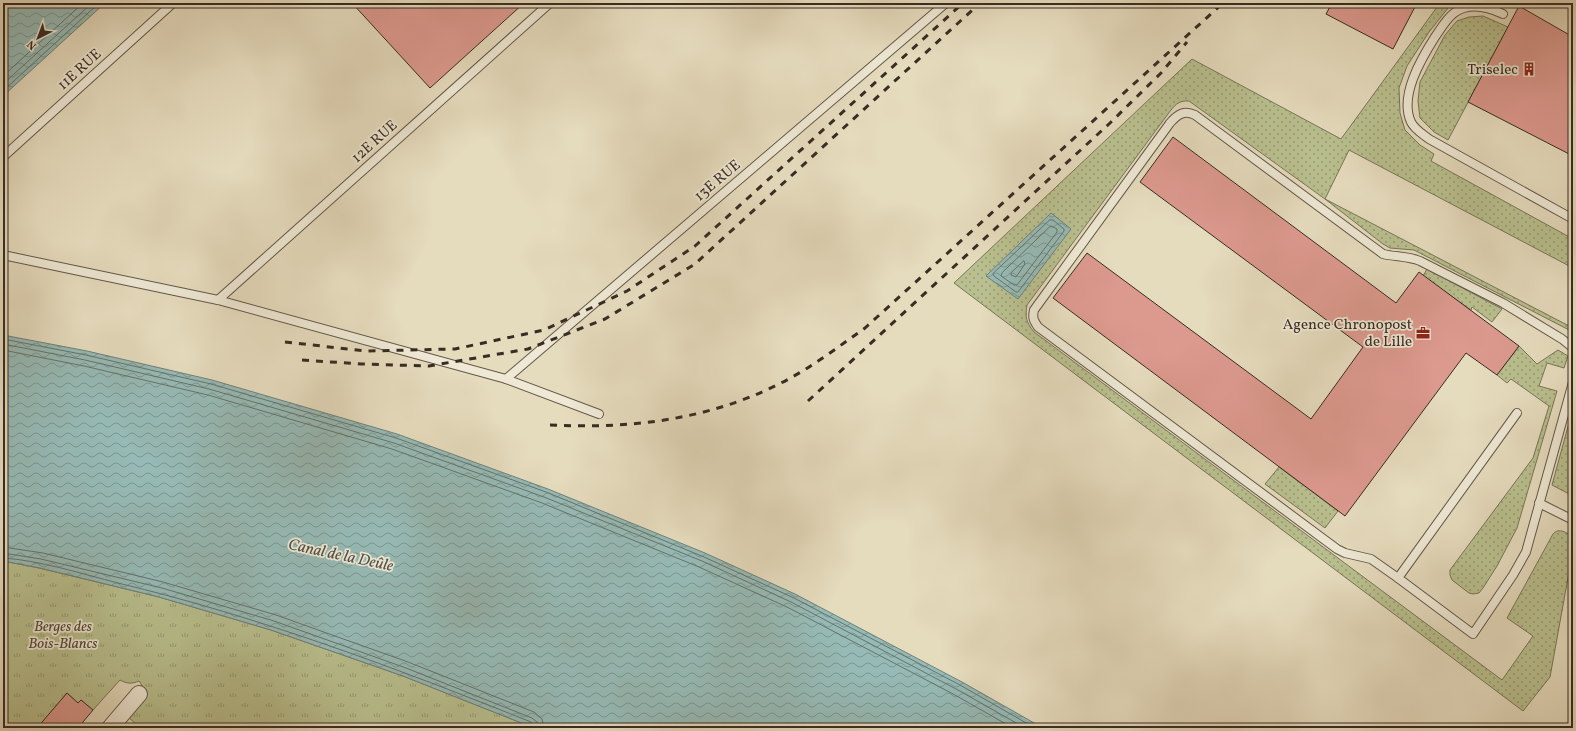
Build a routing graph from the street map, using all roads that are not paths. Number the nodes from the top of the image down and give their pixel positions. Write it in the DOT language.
graph roads {
  1 [pos="173,3"];
  2 [pos="550,3"];
  3 [pos="946,3"];
  4 [pos="1503,14"];
  5 [pos="3,157"];
  6 [pos="1573,219"];
  7 [pos="3,255"];
  8 [pos="218,300"];
  9 [pos="1573,348"];
  10 [pos="506,379"];
  11 [pos="1573,382"];
  12 [pos="1517,413"];
  13 [pos="599,414"];
  14 [pos="1539,503"];
  15 [pos="1573,520"];
  16 [pos="1398,578"];
  17 [pos="139,694"];
  18 [pos="110,728"];
  1 -- 5 [label="lane, 11E RUE"];
  2 -- 8 [label="lane, 12E RUE"];
  3 -- 10 [label="lane, 13E RUE"];
  4 -- 6 [label="lane"];
  7 -- 8 [label="lane"];
  8 -- 10 [label="lane"];
  9 -- 16 [label="lane"];
  10 -- 13 [label="lane"];
  11 -- 14 [label="lane"];
  12 -- 16 [label="lane"];
  14 -- 15 [label="lane"];
  14 -- 16 [label="lane"];
  17 -- 18 [label="street"];
}
